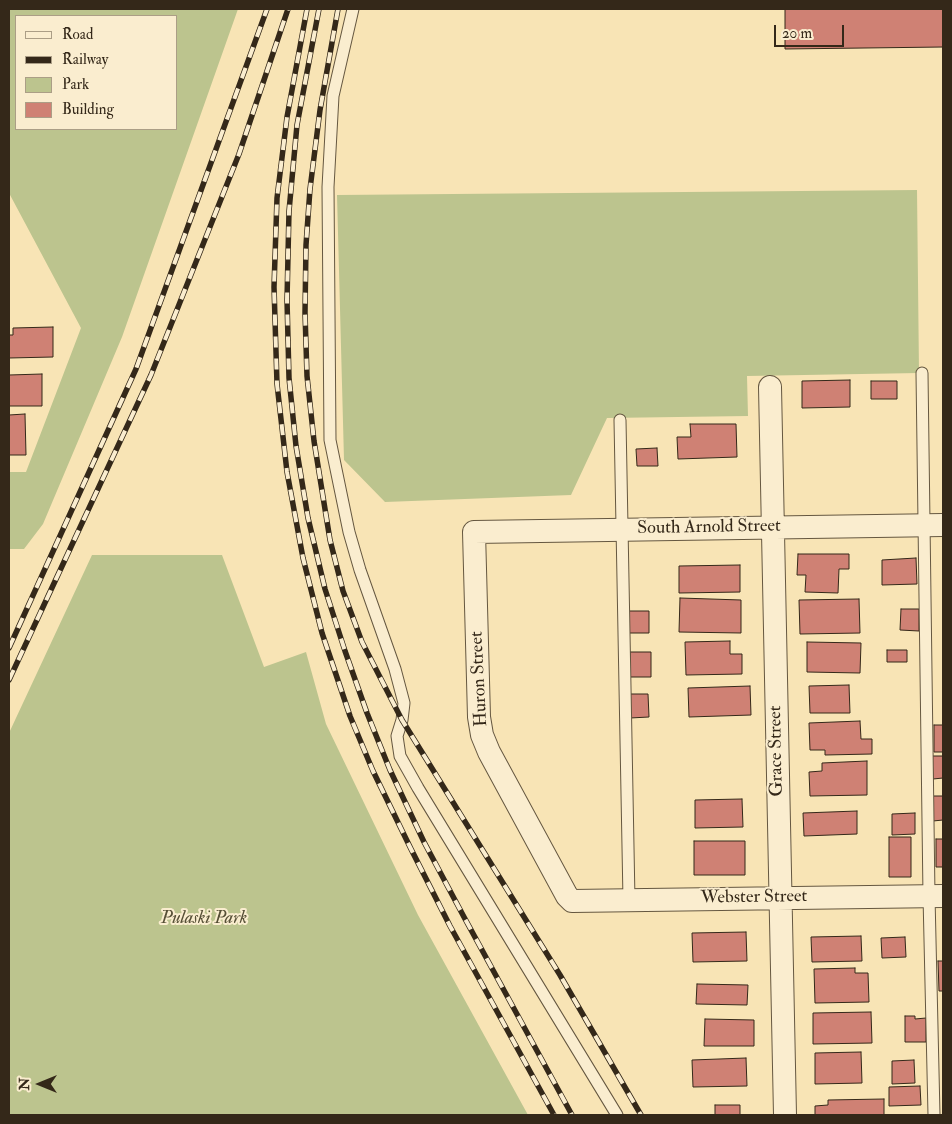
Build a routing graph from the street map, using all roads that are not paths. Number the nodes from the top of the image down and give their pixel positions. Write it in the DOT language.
graph roads {
  1 [pos="353,9"];
  2 [pos="922,373"];
  3 [pos="770,387"];
  4 [pos="620,420"];
  5 [pos="934,525"];
  6 [pos="772,528"];
  7 [pos="621,530"];
  8 [pos="474,532"];
  9 [pos="567,896"];
  10 [pos="936,896"];
  11 [pos="781,898"];
  12 [pos="629,900"];
  13 [pos="617,1115"];
  14 [pos="784,1115"];
  15 [pos="934,1115"];
  1 -- 13 [label="lane"];
  2 -- 5 [label="lane"];
  3 -- 6 [label="street, Grace Street"];
  4 -- 7 [label="lane"];
  5 -- 6 [label="street, South Arnold Street"];
  5 -- 10 [label="lane"];
  6 -- 7 [label="street, South Arnold Street"];
  6 -- 11 [label="street, Grace Street"];
  7 -- 8 [label="street, South Arnold Street"];
  7 -- 12 [label="lane"];
  8 -- 9 [label="street, Huron Street"];
  9 -- 12 [label="street, Webster Street"];
  10 -- 11 [label="street, Webster Street"];
  10 -- 15 [label="lane"];
  11 -- 12 [label="street, Webster Street"];
  11 -- 14 [label="street, Grace Street"];
}
